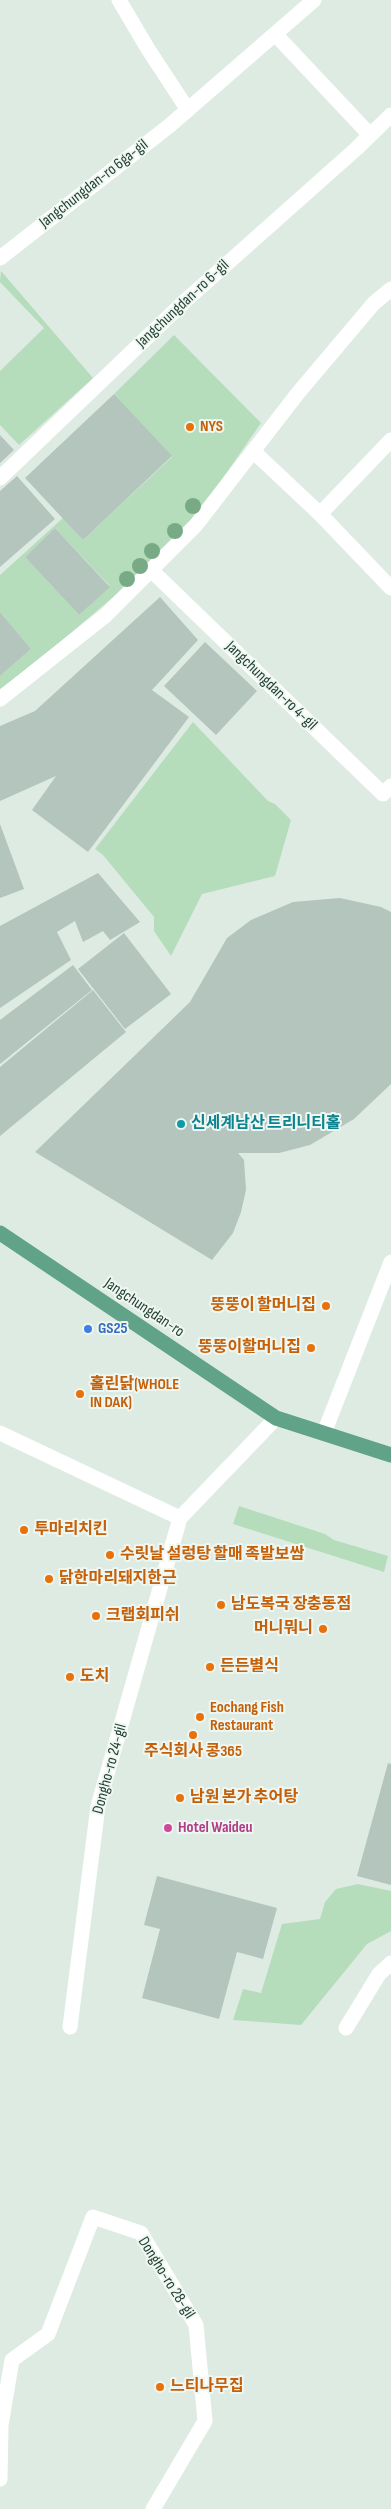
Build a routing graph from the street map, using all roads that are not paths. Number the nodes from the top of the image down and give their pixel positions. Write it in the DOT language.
graph roads {
  1 [pos="119,0"];
  2 [pos="314,0"];
  3 [pos="275,34"];
  4 [pos="188,110"];
  5 [pos="391,115"];
  6 [pos="370,135"];
  7 [pos="0,258"];
  8 [pos="391,289"];
  9 [pos="391,440"];
  10 [pos="253,451"];
  11 [pos="0,478"];
  12 [pos="320,514"];
  13 [pos="151,570"];
  14 [pos="391,588"];
  15 [pos="0,698"];
  16 [pos="391,786"];
  17 [pos="0,1233"];
  18 [pos="391,1262"];
  19 [pos="276,1418"];
  20 [pos="0,1433"];
  21 [pos="324,1434"];
  22 [pos="391,1456"];
  23 [pos="180,1518"];
  24 [pos="391,1963"];
  25 [pos="70,2027"];
  26 [pos="346,2028"];
  27 [pos="6,2356"];
  28 [pos="0,2479"];
  29 [pos="153,2509"];
  1 -- 4 [label="street"];
  2 -- 3 [label="street, Jangchungdan-ro 6ga-gil"];
  3 -- 4 [label="street, Jangchungdan-ro 6ga-gil"];
  3 -- 6 [label="street"];
  4 -- 7 [label="street, Jangchungdan-ro 6ga-gil"];
  5 -- 6 [label="street, Jangchungdan-ro 6-gil"];
  6 -- 11 [label="street, Jangchungdan-ro 6-gil"];
  8 -- 10 [label="street"];
  9 -- 12 [label="street"];
  10 -- 12 [label="street"];
  10 -- 13 [label="street"];
  12 -- 14 [label="street"];
  13 -- 15 [label="street"];
  13 -- 16 [label="street, Jangchungdan-ro 4-gil"];
  17 -- 19 [label="main road, Jangchungdan-ro"];
  18 -- 21 [label="street"];
  19 -- 21 [label="main road, Jangchungdan-ro"];
  19 -- 23 [label="street, Dongho-ro 24-gil"];
  20 -- 23 [label="street"];
  21 -- 22 [label="main road, Jangchungdan-ro"];
  23 -- 25 [label="street, Dongho-ro 24-gil"];
  24 -- 26 [label="street"];
  27 -- 28 [label="street"];
  27 -- 29 [label="street, Dongho-ro 28-gil"];
}
